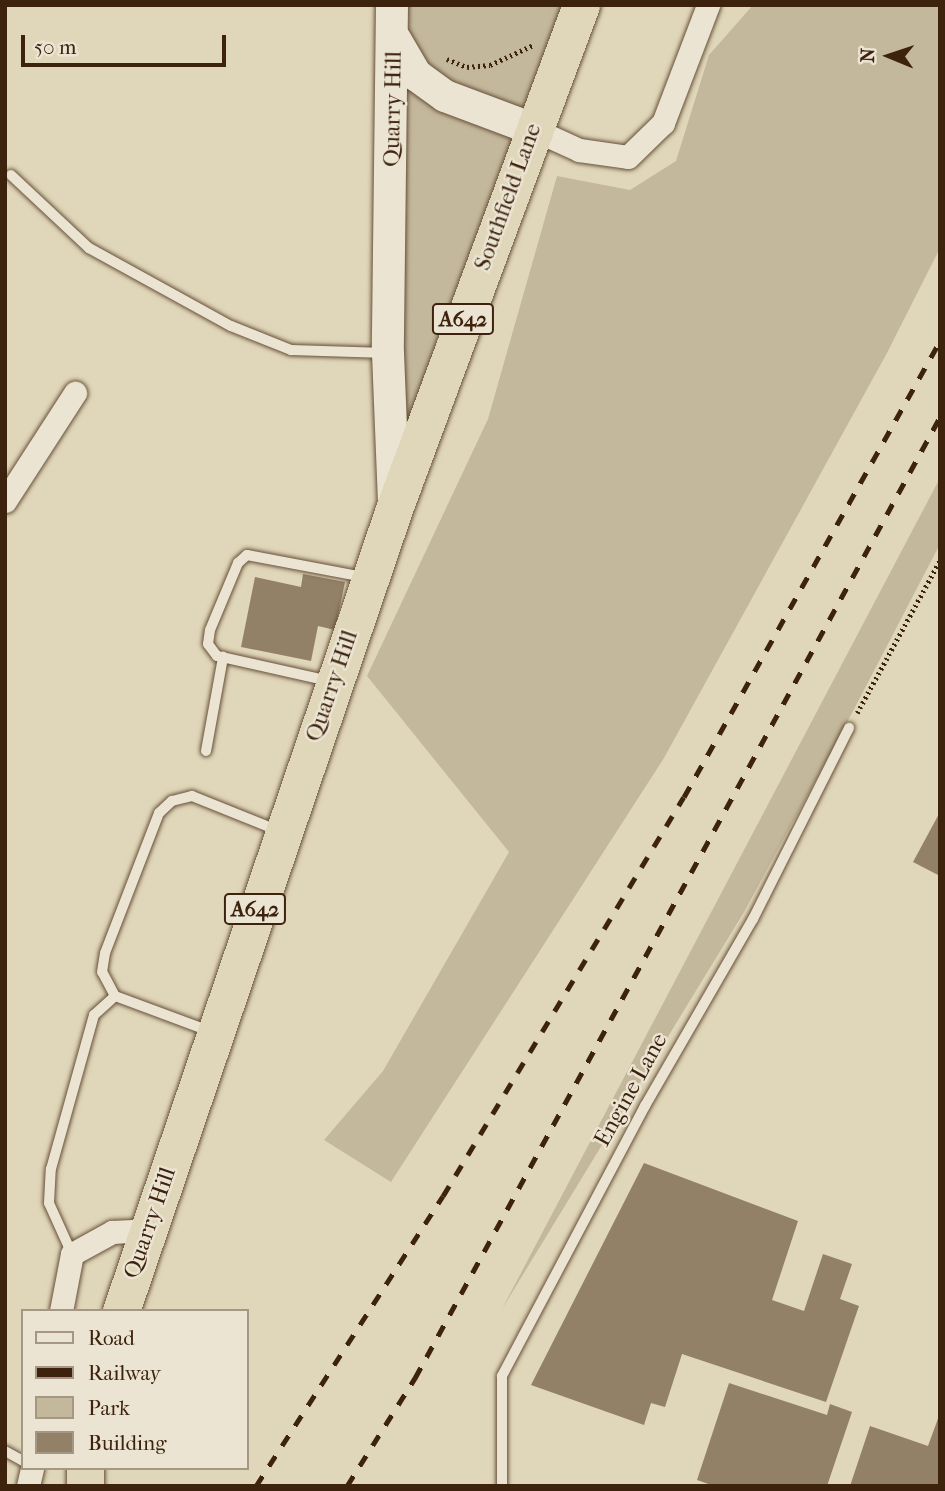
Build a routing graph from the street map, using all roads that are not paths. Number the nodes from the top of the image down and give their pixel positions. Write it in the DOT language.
graph roads {
  1 [pos="393,5"];
  2 [pos="708,5"];
  3 [pos="578,14"];
  4 [pos="394,38"];
  5 [pos="533,129"];
  6 [pos="11,175"];
  7 [pos="387,353"];
  8 [pos="75,393"];
  9 [pos="12,478"];
  10 [pos="5,501"];
  11 [pos="394,509"];
  12 [pos="370,579"];
  13 [pos="223,657"];
  14 [pos="333,682"];
  15 [pos="849,728"];
  16 [pos="206,751"];
  17 [pos="281,832"];
  18 [pos="115,996"];
  19 [pos="214,1032"];
  20 [pos="148,1230"];
  21 [pos="72,1254"];
  22 [pos="61,1309"];
  23 [pos="122,1309"];
  24 [pos="5,1451"];
  25 [pos="21,1460"];
  26 [pos="502,1486"];
  1 -- 4 [label="main road, Quarry Hill"];
  2 -- 5 [label="street"];
  3 -- 5 [label="highway, Southfield Lane / A642"];
  4 -- 5 [label="main road, Quarry Hill"];
  4 -- 7 [label="main road, Quarry Hill"];
  5 -- 11 [label="highway, Southfield Lane / A642"];
  6 -- 7 [label="lane"];
  7 -- 11 [label="main road, Quarry Hill"];
  8 -- 9 [label="street"];
  9 -- 10 [label="street"];
  11 -- 12 [label="highway, Quarry Hill / A642"];
  12 -- 13 [label="lane"];
  12 -- 14 [label="highway, Quarry Hill / A642"];
  13 -- 14 [label="lane"];
  13 -- 16 [label="lane"];
  14 -- 17 [label="highway, Quarry Hill / A642"];
  15 -- 26 [label="lane, Engine Lane"];
  17 -- 18 [label="lane"];
  17 -- 19 [label="highway, Quarry Hill / A642"];
  18 -- 19 [label="lane"];
  18 -- 21 [label="lane"];
  19 -- 20 [label="highway, Quarry Hill / A642"];
  20 -- 21 [label="street"];
  20 -- 23 [label="highway, Quarry Hill / A642"];
  21 -- 22 [label="street"];
  24 -- 25 [label="lane"];
}
